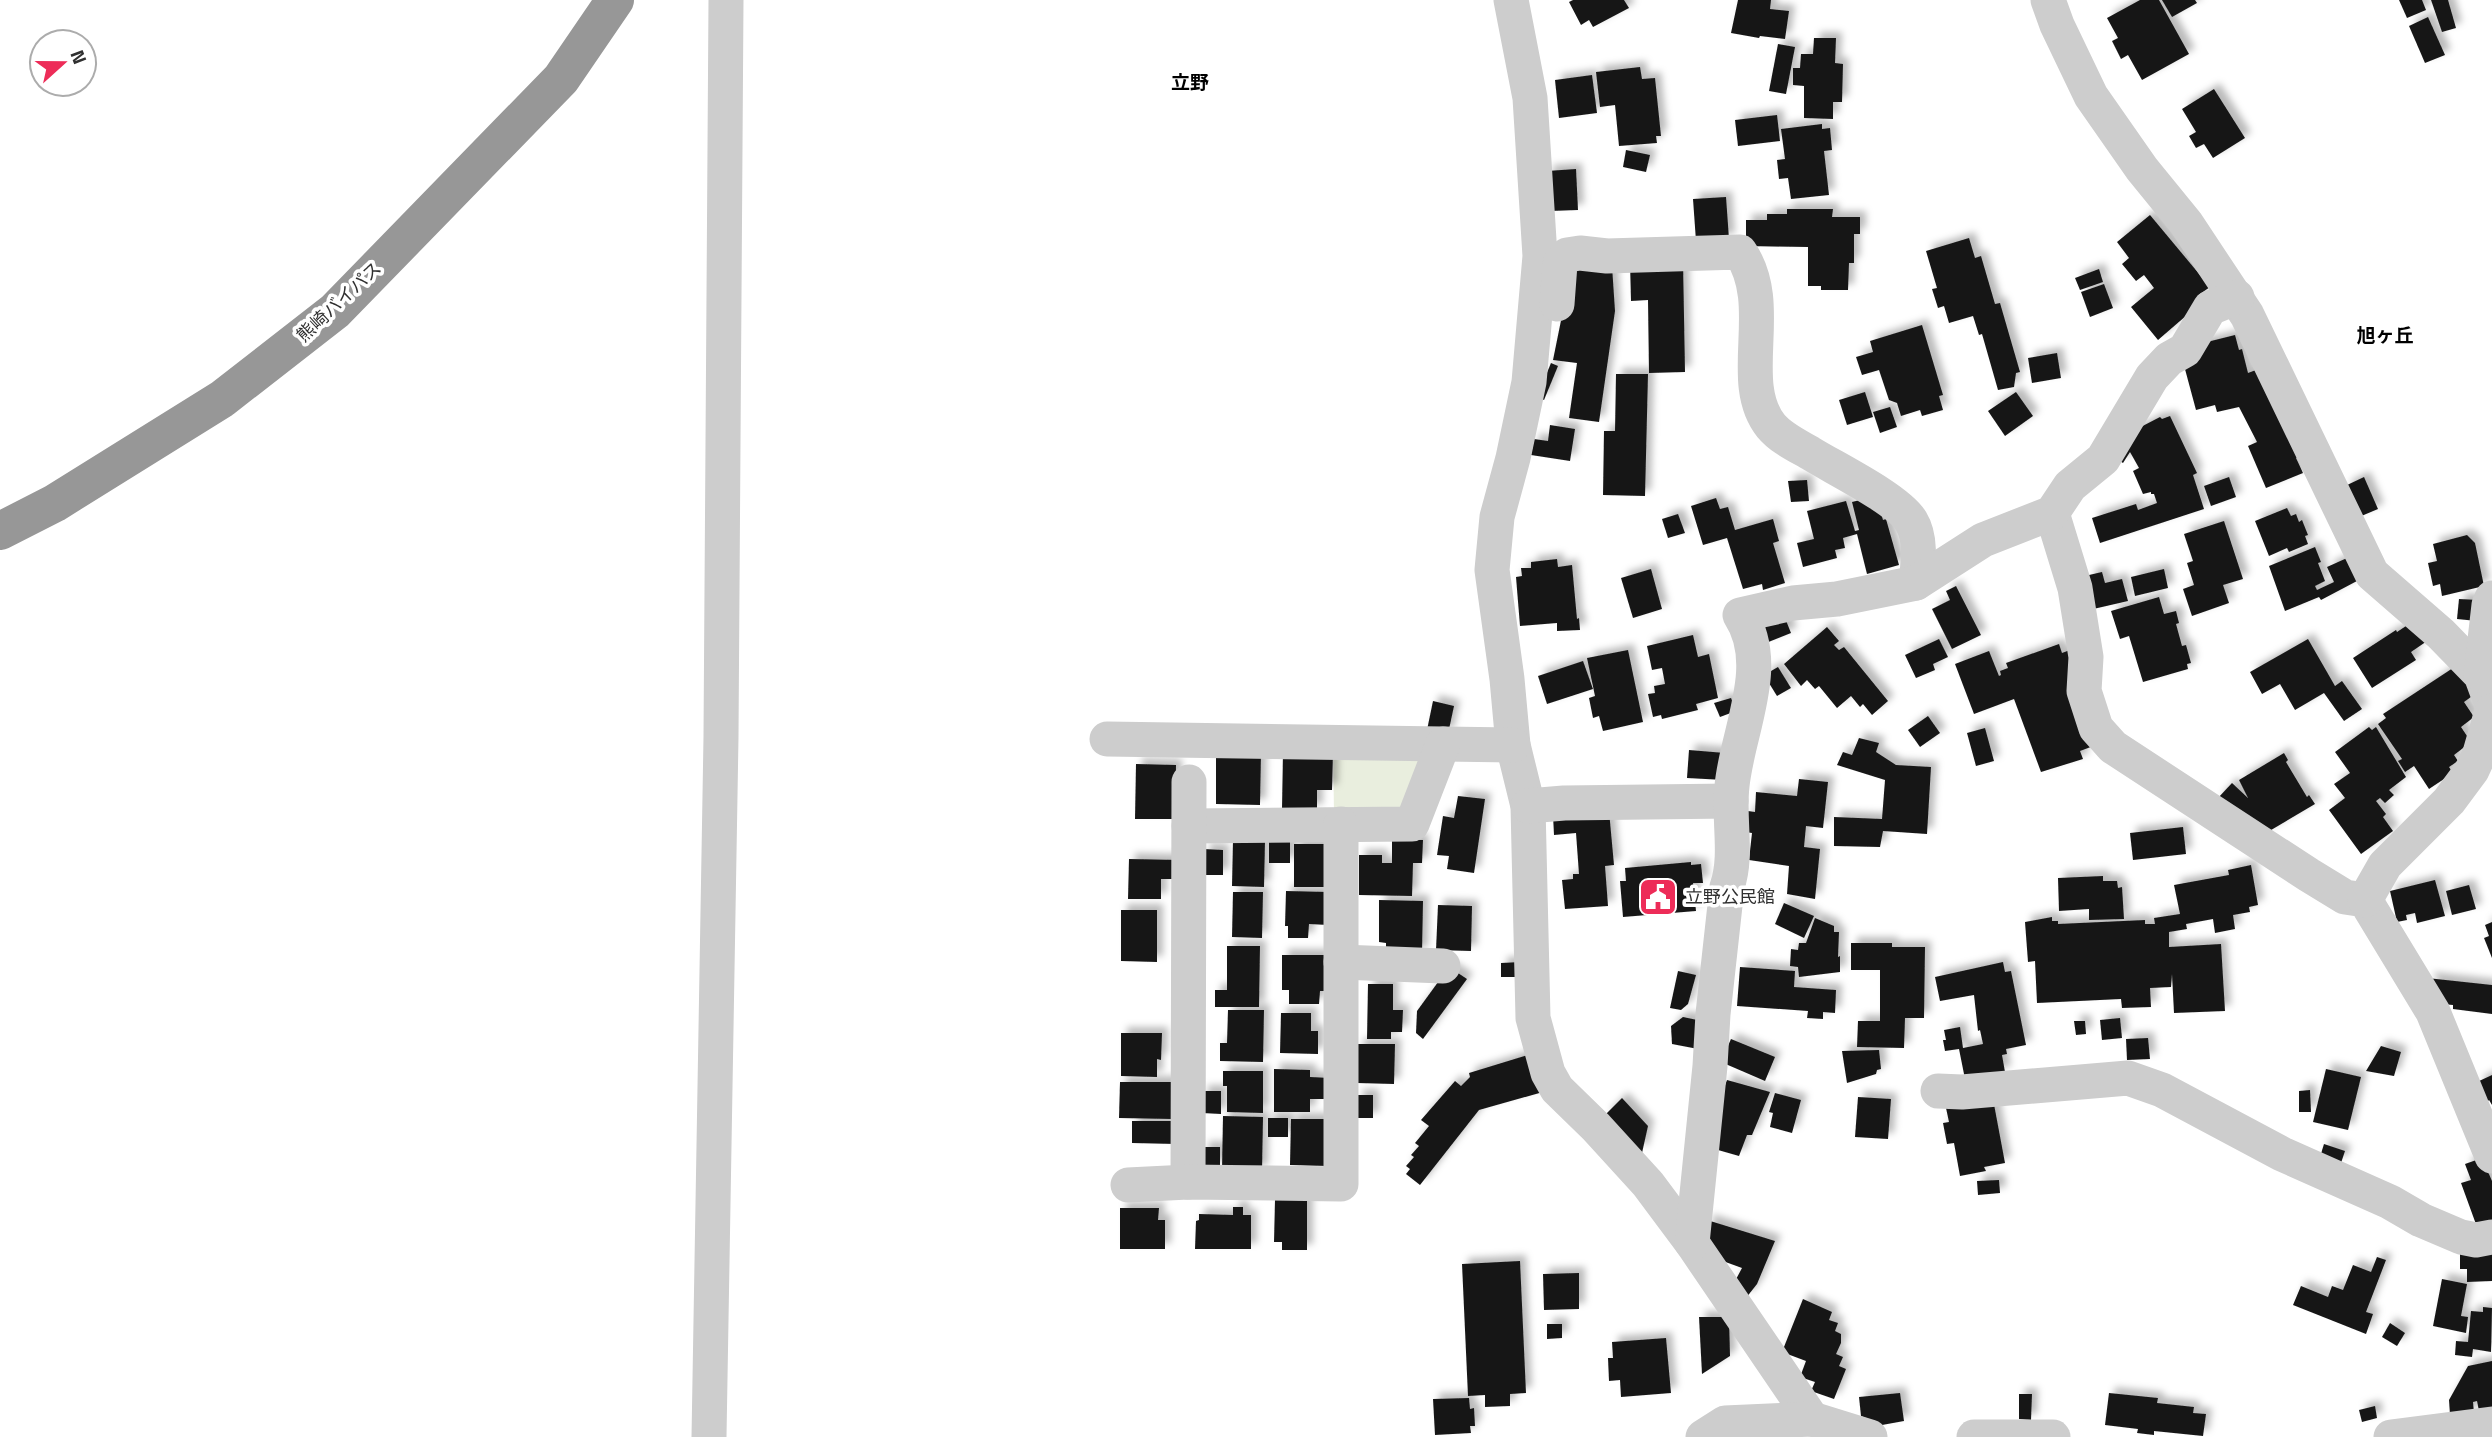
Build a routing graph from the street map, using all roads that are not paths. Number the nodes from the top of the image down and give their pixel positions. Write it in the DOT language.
graph roads {
  1 [pos="615,0"];
  2 [pos="726,0"];
  3 [pos="1511,0"];
  4 [pos="2048,0"];
  5 [pos="2237,297"];
  6 [pos="1529,382"];
  7 [pos="2052,513"];
  8 [pos="0,531"];
  9 [pos="1916,583"];
  10 [pos="2492,598"];
  11 [pos="2486,690"];
  12 [pos="2492,711"];
  13 [pos="1107,739"];
  14 [pos="1443,744"];
  15 [pos="1513,746"];
  16 [pos="1189,782"];
  17 [pos="1731,801"];
  18 [pos="1528,806"];
  19 [pos="1341,824"];
  20 [pos="1189,826"];
  21 [pos="2365,900"];
  22 [pos="1341,962"];
  23 [pos="1443,966"];
  24 [pos="1938,1091"];
  25 [pos="2492,1156"];
  26 [pos="1188,1182"];
  27 [pos="1128,1185"];
  28 [pos="2492,1237"];
  29 [pos="1692,1243"];
  30 [pos="1812,1419"];
  31 [pos="2492,1424"];
  32 [pos="709,1437"];
  33 [pos="1703,1437"];
  34 [pos="1870,1437"];
  35 [pos="1974,1437"];
  36 [pos="2053,1437"];
  37 [pos="2391,1437"];
  1 -- 8 [label="highway, 熊崎バイパス"];
  2 -- 32 [label="street"];
  3 -- 6 [label="street"];
  4 -- 5 [label="street"];
  5 -- 7 [label="street"];
  5 -- 11 [label="street"];
  6 -- 9 [label="street"];
  6 -- 15 [label="street"];
  7 -- 9 [label="street"];
  7 -- 21 [label="street"];
  9 -- 17 [label="street"];
  10 -- 11 [label="street"];
  12 -- 21 [label="street"];
  13 -- 14 [label="street"];
  14 -- 15 [label="street"];
  14 -- 19 [label="street"];
  15 -- 18 [label="street"];
  16 -- 20 [label="street"];
  17 -- 18 [label="street"];
  17 -- 29 [label="street"];
  18 -- 29 [label="street"];
  19 -- 20 [label="street"];
  19 -- 22 [label="street"];
  20 -- 26 [label="street"];
  21 -- 25 [label="street"];
  22 -- 23 [label="street"];
  22 -- 26 [label="street"];
  24 -- 28 [label="street"];
  26 -- 27 [label="street"];
  29 -- 30 [label="street"];
  30 -- 33 [label="street"];
  30 -- 34 [label="street"];
  31 -- 37 [label="street"];
  35 -- 36 [label="street"];
}
